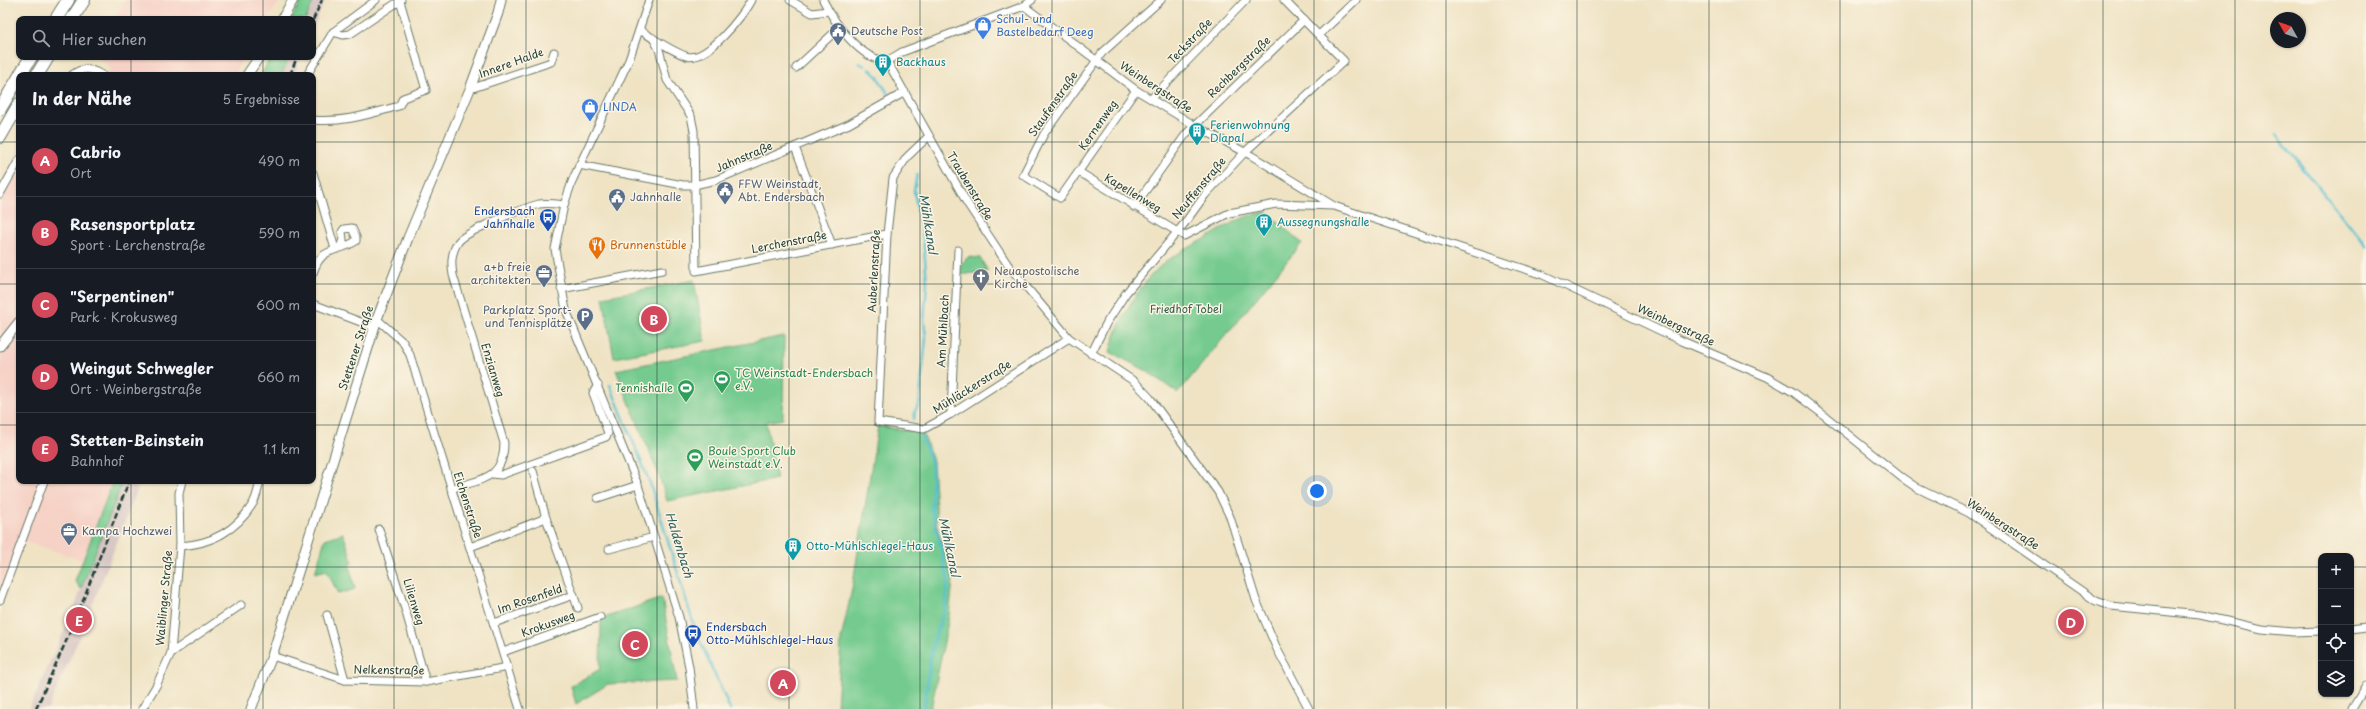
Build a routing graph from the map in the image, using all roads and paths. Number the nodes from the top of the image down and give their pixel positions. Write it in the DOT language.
graph roads {
  1 [pos="68,0"];
  2 [pos="84,0"];
  3 [pos="293,0"];
  4 [pos="376,0"];
  5 [pos="400,0"];
  6 [pos="501,0"];
  7 [pos="649,0"];
  8 [pos="751,0"];
  9 [pos="790,0"];
  10 [pos="823,0"];
  11 [pos="1032,0"];
  12 [pos="1162,0"];
  13 [pos="1246,0"];
  14 [pos="1284,0"];
  15 [pos="1356,0"];
  16 [pos="1024,6"];
  17 [pos="828,11"];
  18 [pos="58,16"];
  19 [pos="74,16"];
  20 [pos="284,16"];
  21 [pos="1304,20"];
  22 [pos="839,28"];
  23 [pos="640,30"];
  24 [pos="333,32"];
  25 [pos="1319,36"];
  26 [pos="653,38"];
  27 [pos="554,52"];
  28 [pos="29,60"];
  29 [pos="46,60"];
  30 [pos="258,60"];
  31 [pos="887,61"];
  32 [pos="1097,61"];
  33 [pos="796,68"];
  34 [pos="22,72"];
  35 [pos="39,72"];
  36 [pos="77,72"];
  37 [pos="94,72"];
  38 [pos="249,72"];
  39 [pos="309,72"];
  40 [pos="16,83"];
  41 [pos="470,89"];
  42 [pos="1136,90"];
  43 [pos="905,92"];
  44 [pos="1151,99"];
  45 [pos="0,109"];
  46 [pos="16,109"];
  47 [pos="316,120"];
  48 [pos="1194,125"];
  49 [pos="929,136"];
  50 [pos="0,137"];
  51 [pos="795,147"];
  52 [pos="1245,152"];
  53 [pos="579,164"];
  54 [pos="16,165"];
  55 [pos="1078,172"];
  56 [pos="316,184"];
  57 [pos="694,185"];
  58 [pos="0,194"];
  59 [pos="564,205"];
  60 [pos="1334,206"];
  61 [pos="1134,207"];
  62 [pos="344,229"];
  63 [pos="1177,231"];
  64 [pos="330,233"];
  65 [pos="887,234"];
  66 [pos="832,245"];
  67 [pos="337,248"];
  68 [pos="958,250"];
  69 [pos="316,267"];
  70 [pos="662,270"];
  71 [pos="561,289"];
  72 [pos="316,305"];
  73 [pos="376,323"];
  74 [pos="16,326"];
  75 [pos="1069,338"];
  76 [pos="0,346"];
  77 [pos="1091,354"];
  78 [pos="598,385"];
  79 [pos="951,414"];
  80 [pos="878,422"];
  81 [pos="533,471"];
  82 [pos="493,474"];
  83 [pos="43,484"];
  84 [pos="181,484"];
  85 [pos="259,484"];
  86 [pos="638,485"];
  87 [pos="451,489"];
  88 [pos="598,498"];
  89 [pos="546,518"];
  90 [pos="379,529"];
  91 [pos="654,537"];
  92 [pos="180,546"];
  93 [pos="470,547"];
  94 [pos="609,549"];
  95 [pos="574,595"];
  96 [pos="0,600"];
  97 [pos="241,605"];
  98 [pos="578,608"];
  99 [pos="327,615"];
  100 [pos="600,617"];
  101 [pos="494,623"];
  102 [pos="2366,627"];
  103 [pos="2354,629"];
  104 [pos="2318,631"];
  105 [pos="503,652"];
  106 [pos="171,653"];
  107 [pos="272,656"];
  108 [pos="508,667"];
  109 [pos="345,680"];
  110 [pos="426,682"];
  111 [pos="2366,686"];
  112 [pos="142,709"];
  113 [pos="252,709"];
  114 [pos="520,709"];
  115 [pos="694,709"];
  116 [pos="1309,709"];
  117 [pos="2352,709"];
  1 -- 18 [label="highway"];
  2 -- 19 [label="highway"];
  3 -- 20 [label="street"];
  4 -- 24 [label="street"];
  5 -- 24 [label="street"];
  5 -- 47 [label="street"];
  6 -- 41 [label="street, Stettener Straße"];
  7 -- 23 [label="street"];
  8 -- 26 [label="street"];
  9 -- 17 [label="street"];
  10 -- 17 [label="street"];
  11 -- 16 [label="street"];
  12 -- 32 [label="street, Staufenstraße"];
  13 -- 44 [label="street, Teckstraße"];
  14 -- 21 [label="street"];
  15 -- 25 [label="street"];
  16 -- 31 [label="street"];
  16 -- 32 [label="street, Weinbergstraße"];
  17 -- 22 [label="street"];
  21 -- 25 [label="street"];
  21 -- 48 [label="street, Rechbergstraße"];
  22 -- 31 [label="street"];
  22 -- 33 [label="street"];
  23 -- 26 [label="street"];
  23 -- 53 [label="street"];
  24 -- 39 [label="street"];
  25 -- 52 [label="street, Neuffenstraße"];
  26 -- 57 [label="street"];
  27 -- 41 [label="street, Innere Halde"];
  28 -- 34 [label="highway"];
  29 -- 35 [label="highway"];
  30 -- 38 [label="street"];
  31 -- 43 [label="street, Traubenstraße"];
  32 -- 42 [label="street, Weinbergstraße"];
  32 -- 55 [label="street, Staufenstraße"];
  36 -- 37 [label="street"];
  40 -- 45 [label="highway"];
  41 -- 73 [label="street, Stettener Straße"];
  42 -- 44 [label="street, Weinbergstraße"];
  42 -- 55 [label="street, Kernenweg"];
  43 -- 49 [label="street, Traubenstraße"];
  43 -- 51 [label="street, Jahnstraße"];
  44 -- 48 [label="street, Weinbergstraße"];
  46 -- 50 [label="highway"];
  48 -- 52 [label="street, Weinbergstraße"];
  48 -- 61 [label="street, Rechbergstraße"];
  49 -- 65 [label="street, Auberlenstraße"];
  49 -- 75 [label="street, Traubenstraße"];
  51 -- 57 [label="street, Jahnstraße"];
  51 -- 66 [label="street"];
  52 -- 60 [label="street, Weinbergstraße"];
  52 -- 63 [label="street, Neuffenstraße"];
  53 -- 57 [label="street, Jahnstraße"];
  53 -- 59 [label="street"];
  54 -- 58 [label="street"];
  55 -- 61 [label="street, Kapellenweg"];
  56 -- 64 [label="street"];
  57 -- 66 [label="street, Lerchenstraße"];
  59 -- 71 [label="street"];
  59 -- 82 [label="street, Enzianweg"];
  60 -- 63 [label="street, Neuffenstraße"];
  60 -- 104 [label="street, Weinbergstraße"];
  61 -- 63 [label="street, Kapellenweg"];
  62 -- 64 [label="street"];
  62 -- 67 [label="street"];
  62 -- 67 [label="street"];
  63 -- 77 [label="street, Neuffenstraße"];
  64 -- 67 [label="street"];
  65 -- 66 [label="street, Lerchenstraße"];
  65 -- 80 [label="street, Auberlenstraße"];
  67 -- 69 [label="street"];
  68 -- 79 [label="street, Am Mühlbach"];
  70 -- 71 [label="street"];
  71 -- 78 [label="street"];
  72 -- 73 [label="street"];
  73 -- 87 [label="street, Eichenstraße"];
  73 -- 107 [label="street, Stettener Straße"];
  74 -- 76 [label="street"];
  75 -- 77 [label="street, Traubenstraße"];
  75 -- 79 [label="street, Mühläckerstraße"];
  77 -- 116 [label="street, Traubenstraße"];
  78 -- 82 [label="street"];
  78 -- 86 [label="street"];
  79 -- 80 [label="street, Mühläckerstraße"];
  81 -- 89 [label="street, Im Rosenfeld"];
  82 -- 87 [label="street"];
  83 -- 96 [label="street"];
  84 -- 92 [label="street, Waiblinger Straße"];
  85 -- 92 [label="street"];
  86 -- 88 [label="street"];
  86 -- 91 [label="street"];
  87 -- 93 [label="street, Eichenstraße"];
  89 -- 93 [label="street"];
  89 -- 95 [label="street, Im Rosenfeld"];
  90 -- 110 [label="street, Lilienweg"];
  91 -- 94 [label="street"];
  91 -- 115 [label="street"];
  92 -- 106 [label="street, Waiblinger Straße"];
  93 -- 101 [label="street, Eichenstraße"];
  95 -- 98 [label="street, Im Rosenfeld"];
  95 -- 101 [label="street, Im Rosenfeld"];
  97 -- 106 [label="street"];
  99 -- 109 [label="street"];
  100 -- 105 [label="street, Krokusweg"];
  101 -- 105 [label="street, Eichenstraße"];
  102 -- 103 [label="street"];
  105 -- 108 [label="street, Eichenstraße"];
  106 -- 112 [label="street, Waiblinger Straße"];
  107 -- 109 [label="street, Nelkenstraße"];
  107 -- 113 [label="street, Stettener Straße"];
  108 -- 110 [label="street, Nelkenstraße"];
  108 -- 114 [label="street, Eichenstraße"];
  109 -- 110 [label="street, Nelkenstraße"];
  111 -- 117 [label="street"];
}
